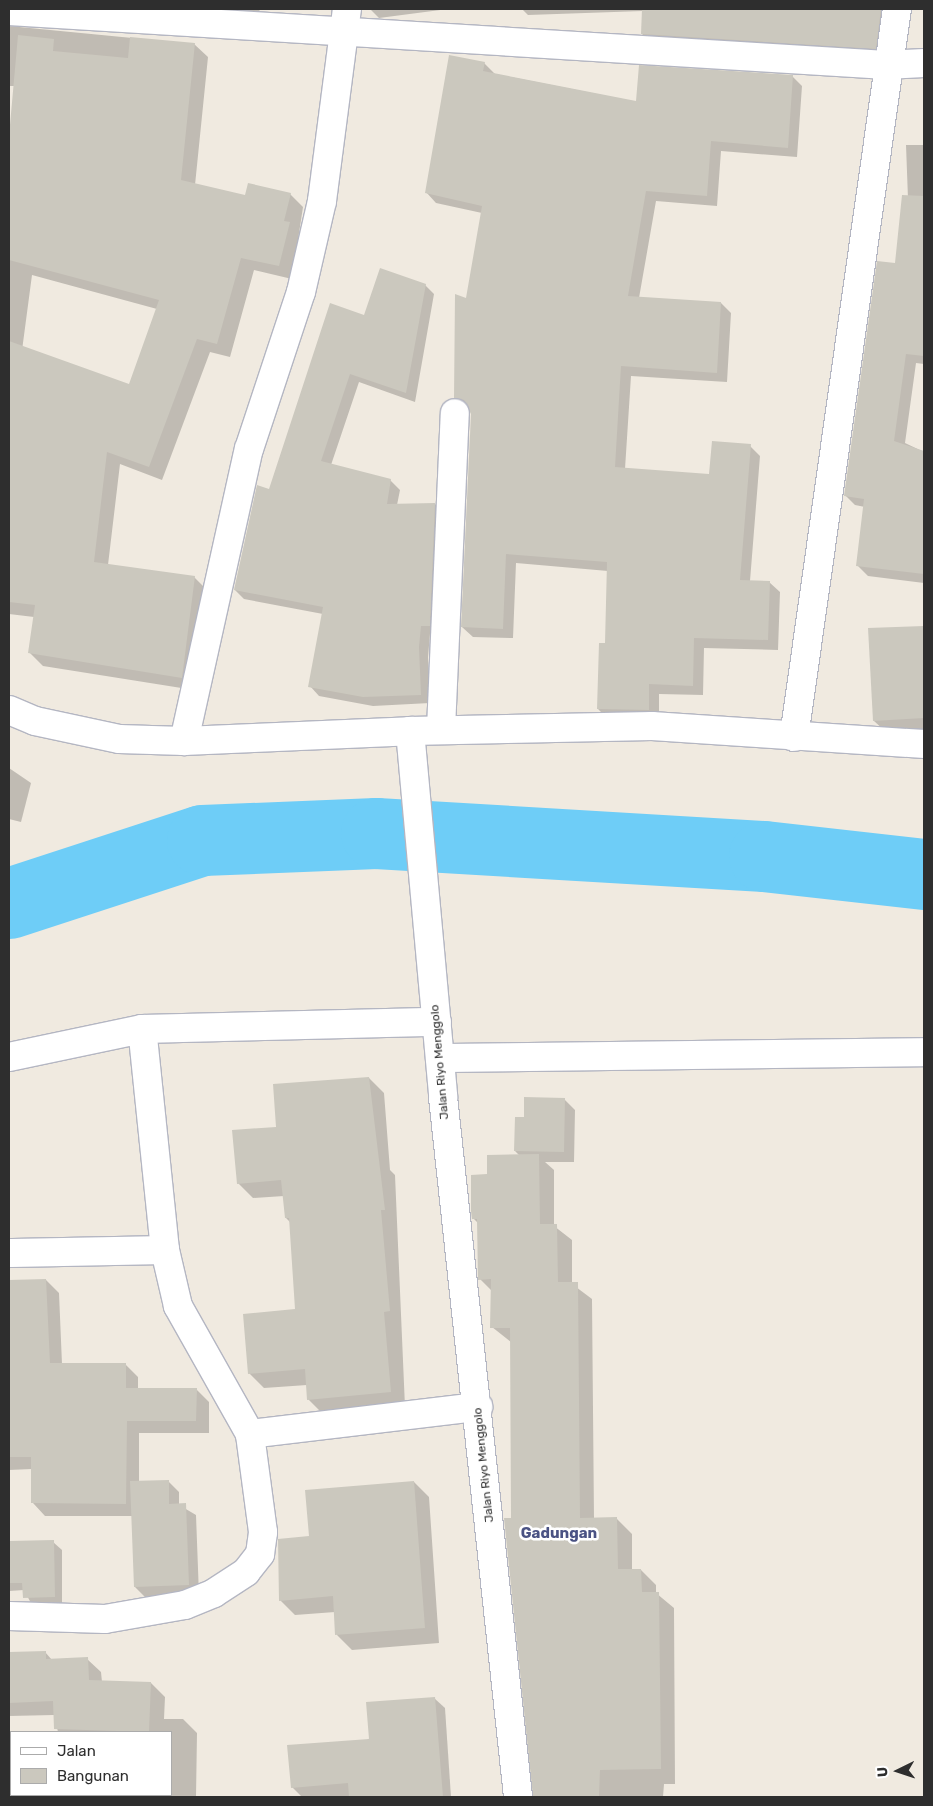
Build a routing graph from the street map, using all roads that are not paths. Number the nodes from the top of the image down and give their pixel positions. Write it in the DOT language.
graph roads {
  1 [pos="897,9"];
  2 [pos="9,11"];
  3 [pos="346,20"];
  4 [pos="924,63"];
  5 [pos="886,65"];
  6 [pos="455,413"];
  7 [pos="9,710"];
  8 [pos="441,729"];
  9 [pos="794,737"];
  10 [pos="411,740"];
  11 [pos="184,742"];
  12 [pos="924,744"];
  13 [pos="437,1022"];
  14 [pos="142,1029"];
  15 [pos="924,1052"];
  16 [pos="9,1057"];
  17 [pos="440,1058"];
  18 [pos="165,1250"];
  19 [pos="9,1253"];
  20 [pos="478,1407"];
  21 [pos="250,1434"];
  22 [pos="9,1616"];
  23 [pos="518,1797"];
  1 -- 5 [label="street"];
  2 -- 3 [label="street"];
  3 -- 5 [label="street"];
  3 -- 11 [label="street"];
  4 -- 5 [label="street"];
  5 -- 9 [label="street"];
  6 -- 8 [label="street"];
  7 -- 11 [label="street"];
  8 -- 9 [label="street"];
  8 -- 10 [label="street"];
  9 -- 12 [label="street"];
  10 -- 11 [label="street"];
  10 -- 13 [label="street, Jalan Riyo Menggolo"];
  13 -- 14 [label="street"];
  13 -- 17 [label="street, Jalan Riyo Menggolo"];
  14 -- 16 [label="street"];
  14 -- 18 [label="street"];
  15 -- 17 [label="street"];
  17 -- 20 [label="street, Jalan Riyo Menggolo"];
  18 -- 19 [label="street"];
  18 -- 21 [label="street"];
  20 -- 21 [label="street"];
  20 -- 23 [label="street, Jalan Riyo Menggolo"];
  21 -- 22 [label="street"];
}
